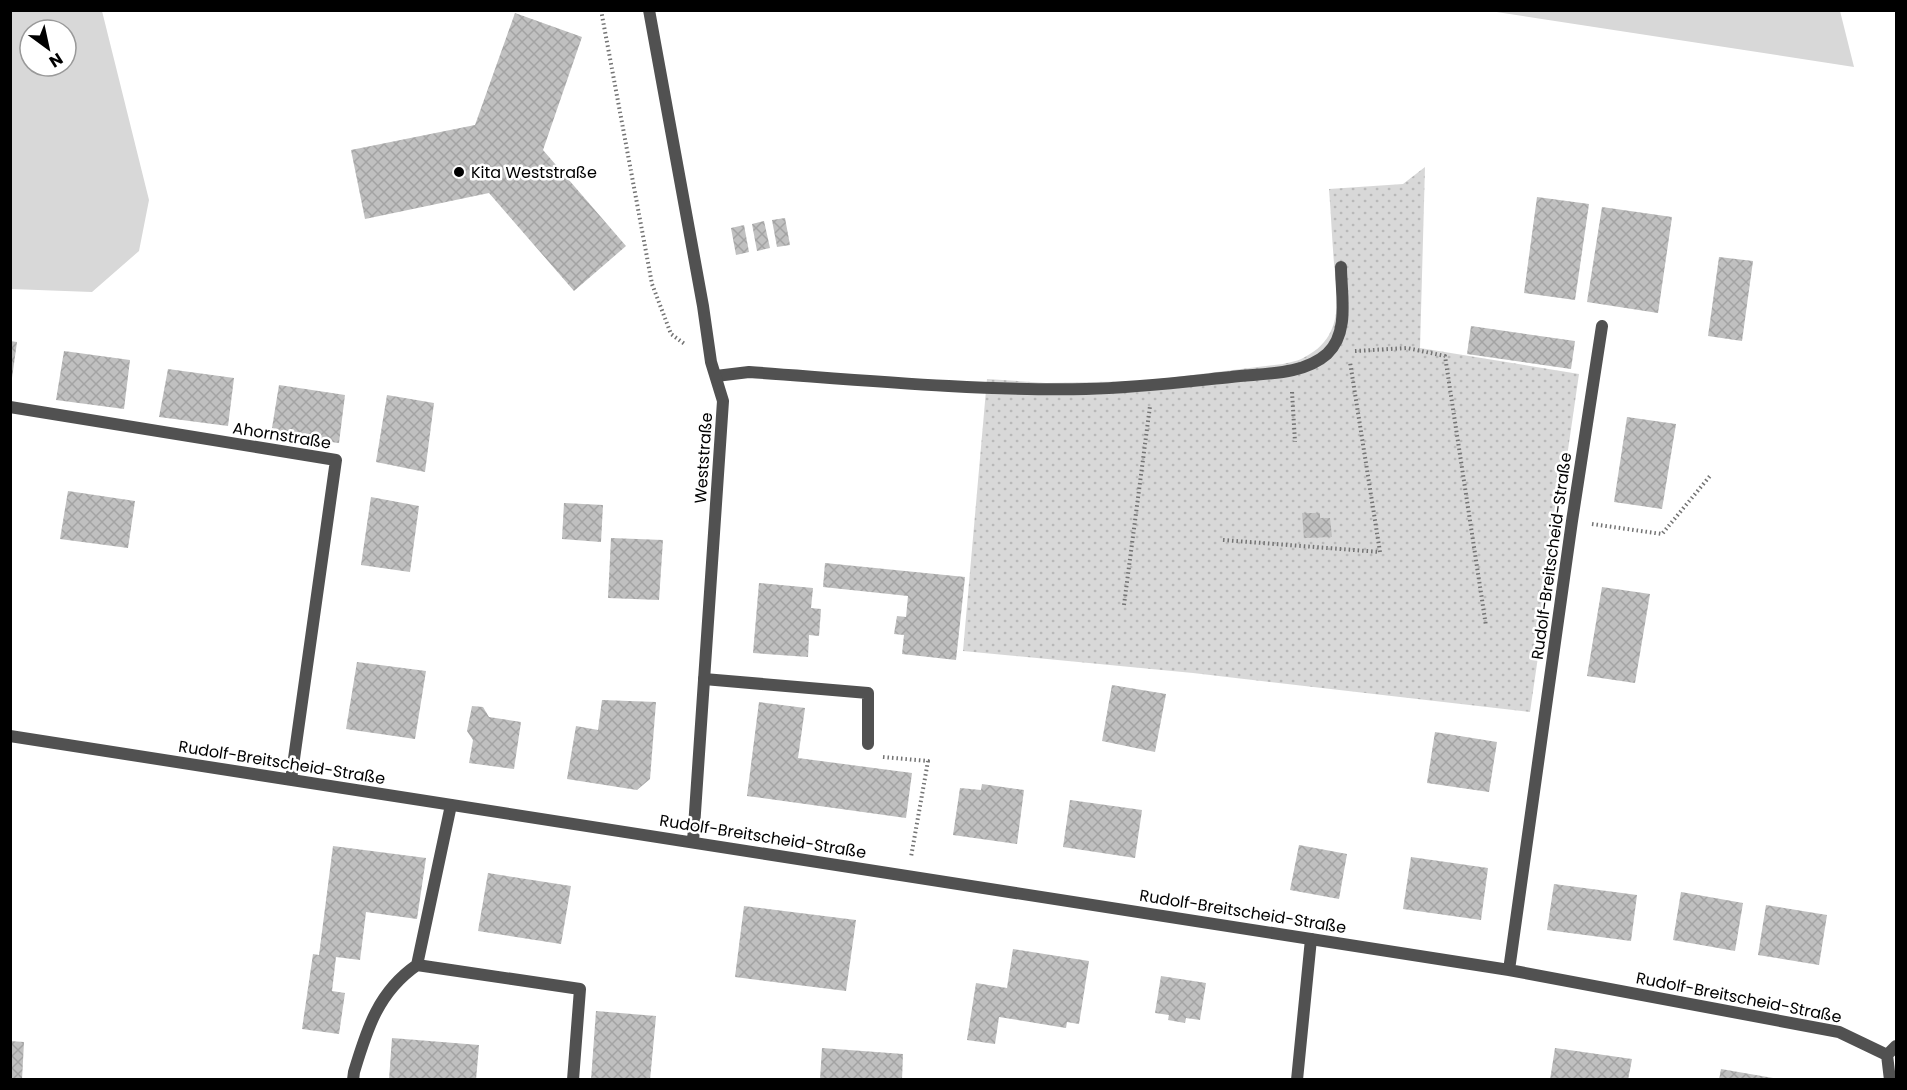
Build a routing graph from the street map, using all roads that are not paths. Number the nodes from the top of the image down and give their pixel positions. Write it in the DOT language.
graph roads {
  1 [pos="649,10"];
  2 [pos="1341,267"];
  3 [pos="1602,326"];
  4 [pos="716,376"];
  5 [pos="10,407"];
  6 [pos="704,679"];
  7 [pos="10,736"];
  8 [pos="868,744"];
  9 [pos="291,780"];
  10 [pos="451,805"];
  11 [pos="693,842"];
  12 [pos="1311,939"];
  13 [pos="417,965"];
  14 [pos="1509,970"];
  15 [pos="1892,1050"];
  16 [pos="353,1080"];
  17 [pos="573,1080"];
  18 [pos="1298,1080"];
  19 [pos="1890,1080"];
  1 -- 4 [label="street, Weststraße"];
  2 -- 4 [label="street"];
  3 -- 14 [label="street, Rudolf-Breitscheid-Straße"];
  4 -- 6 [label="street, Weststraße"];
  5 -- 9 [label="street, Ahornstraße"];
  6 -- 8 [label="street"];
  6 -- 11 [label="street, Weststraße"];
  7 -- 9 [label="street, Rudolf-Breitscheid-Straße"];
  9 -- 10 [label="street, Rudolf-Breitscheid-Straße"];
  10 -- 11 [label="street, Rudolf-Breitscheid-Straße"];
  10 -- 13 [label="street"];
  11 -- 12 [label="street, Rudolf-Breitscheid-Straße"];
  12 -- 14 [label="street, Rudolf-Breitscheid-Straße"];
  12 -- 18 [label="street"];
  13 -- 16 [label="street"];
  13 -- 17 [label="street"];
  14 -- 15 [label="street, Rudolf-Breitscheid-Straße"];
  15 -- 19 [label="street"];
}
